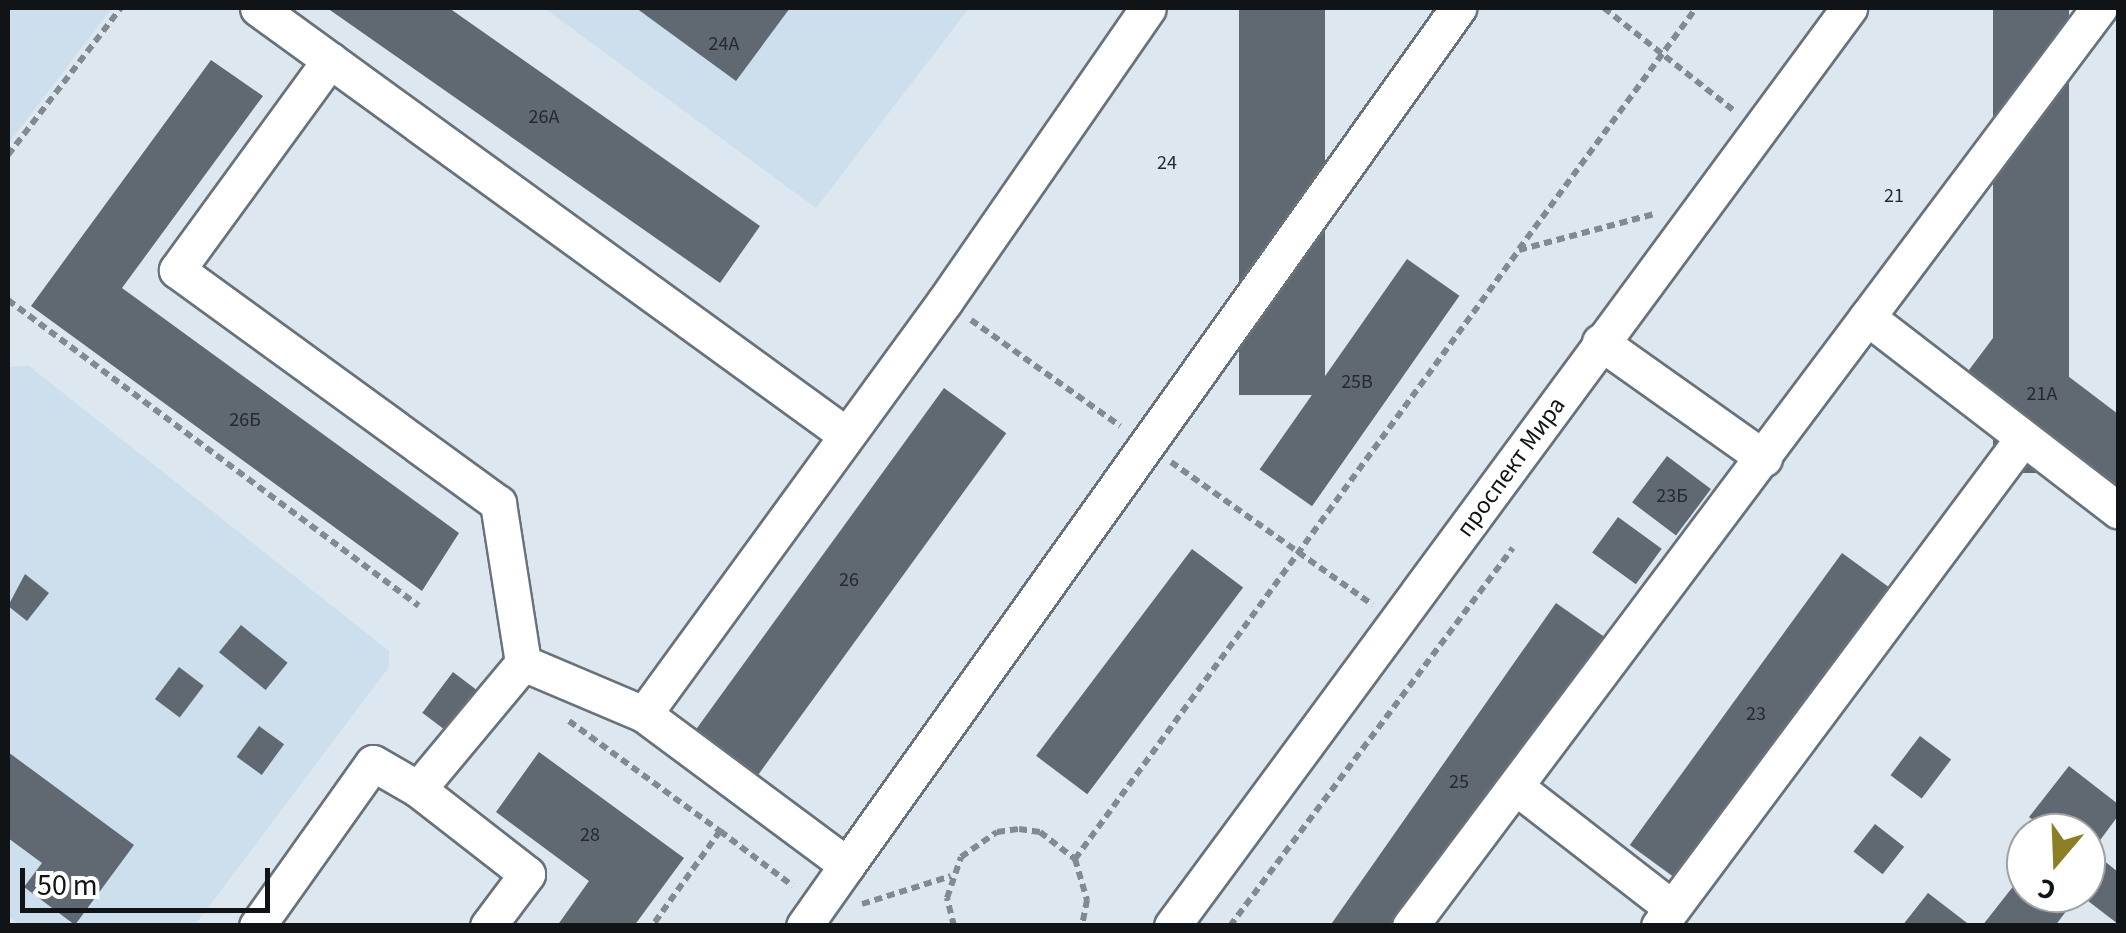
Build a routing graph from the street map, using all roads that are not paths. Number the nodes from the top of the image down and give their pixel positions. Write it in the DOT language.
graph roads {
  1 [pos="258,8"];
  2 [pos="1148,8"];
  3 [pos="1458,8"];
  4 [pos="1849,8"];
  5 [pos="2099,8"];
  6 [pos="330,60"];
  7 [pos="1868,317"];
  8 [pos="1600,342"];
  9 [pos="845,434"];
  10 [pos="2024,438"];
  11 [pos="1764,458"];
  12 [pos="2118,510"];
  13 [pos="523,663"];
  14 [pos="644,714"];
  15 [pos="1516,787"];
  16 [pos="418,789"];
  17 [pos="847,865"];
  18 [pos="812,916"];
  19 [pos="1666,917"];
  20 [pos="257,926"];
  21 [pos="488,926"];
  22 [pos="1172,926"];
  23 [pos="1410,926"];
  1 -- 6 [label="street"];
  2 -- 9 [label="street"];
  3 -- 17 [label="street"];
  4 -- 8 [label="street, проспект Мира"];
  5 -- 7 [label="street"];
  6 -- 9 [label="street"];
  6 -- 13 [label="street"];
  7 -- 10 [label="street"];
  7 -- 11 [label="street"];
  8 -- 11 [label="street"];
  8 -- 22 [label="street, проспект Мира"];
  9 -- 14 [label="street"];
  10 -- 12 [label="street"];
  10 -- 19 [label="street"];
  11 -- 15 [label="street"];
  13 -- 14 [label="street"];
  13 -- 16 [label="street"];
  14 -- 17 [label="street"];
  15 -- 19 [label="street"];
  15 -- 23 [label="street"];
  16 -- 20 [label="street"];
  16 -- 21 [label="street"];
  17 -- 18 [label="street"];
}
